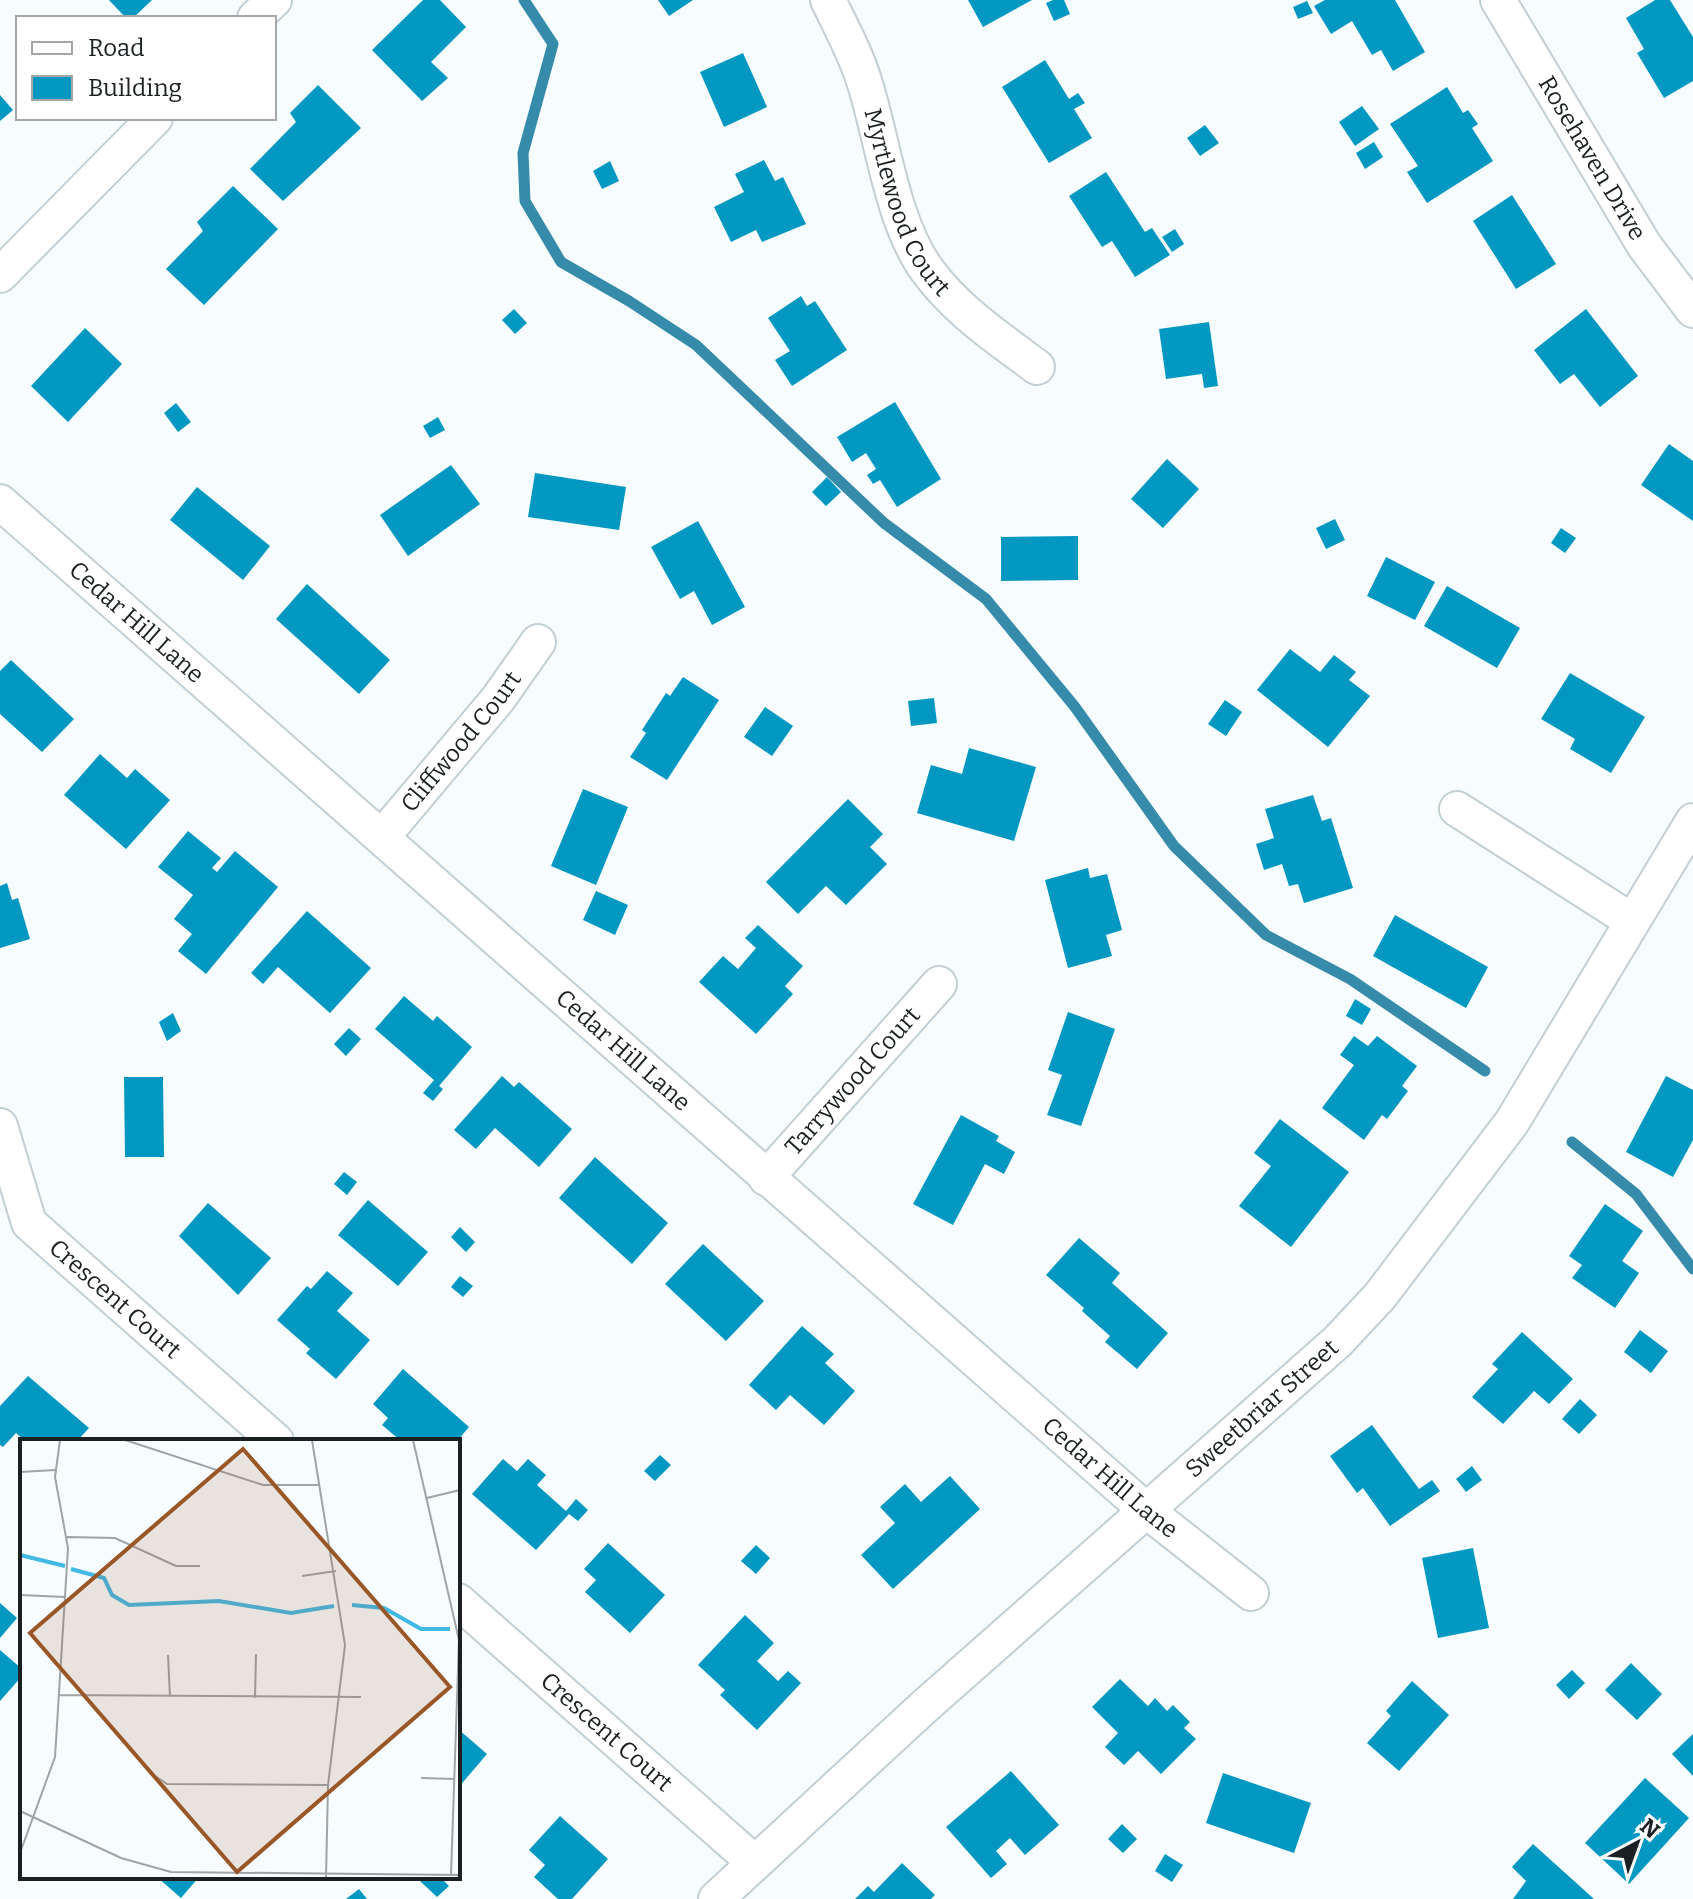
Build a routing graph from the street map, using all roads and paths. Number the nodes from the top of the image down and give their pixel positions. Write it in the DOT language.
graph roads {
  1 [pos="274,0"];
  2 [pos="828,0"];
  3 [pos="1498,0"];
  4 [pos="257,16"];
  5 [pos="153,120"];
  6 [pos="0,275"];
  7 [pos="1693,310"];
  8 [pos="1037,367"];
  9 [pos="0,502"];
  10 [pos="538,642"];
  11 [pos="1457,809"];
  12 [pos="1693,821"];
  13 [pos="382,837"];
  14 [pos="1632,921"];
  15 [pos="939,984"];
  16 [pos="0,1126"];
  17 [pos="766,1178"];
  18 [pos="274,1439"];
  19 [pos="1147,1511"];
  20 [pos="1251,1593"];
  21 [pos="460,1603"];
  22 [pos="754,1862"];
  23 [pos="716,1899"];
  1 -- 4 [label="street"];
  2 -- 8 [label="street, Myrtlewood Court"];
  3 -- 7 [label="street, Rosehaven Drive"];
  5 -- 6 [label="street"];
  9 -- 13 [label="street, Cedar Hill Lane"];
  10 -- 13 [label="street, Cliffwood Court"];
  11 -- 14 [label="street"];
  12 -- 14 [label="street, Sweetbriar Street"];
  13 -- 17 [label="street, Cedar Hill Lane"];
  14 -- 19 [label="street, Sweetbriar Street"];
  15 -- 17 [label="street, Tarrywood Court"];
  16 -- 18 [label="street, Crescent Court"];
  17 -- 19 [label="street, Cedar Hill Lane"];
  19 -- 20 [label="street, Cedar Hill Lane"];
  19 -- 22 [label="street, Sweetbriar Street"];
  21 -- 22 [label="street, Crescent Court"];
  22 -- 23 [label="street, Sweetbriar Street"];
}
